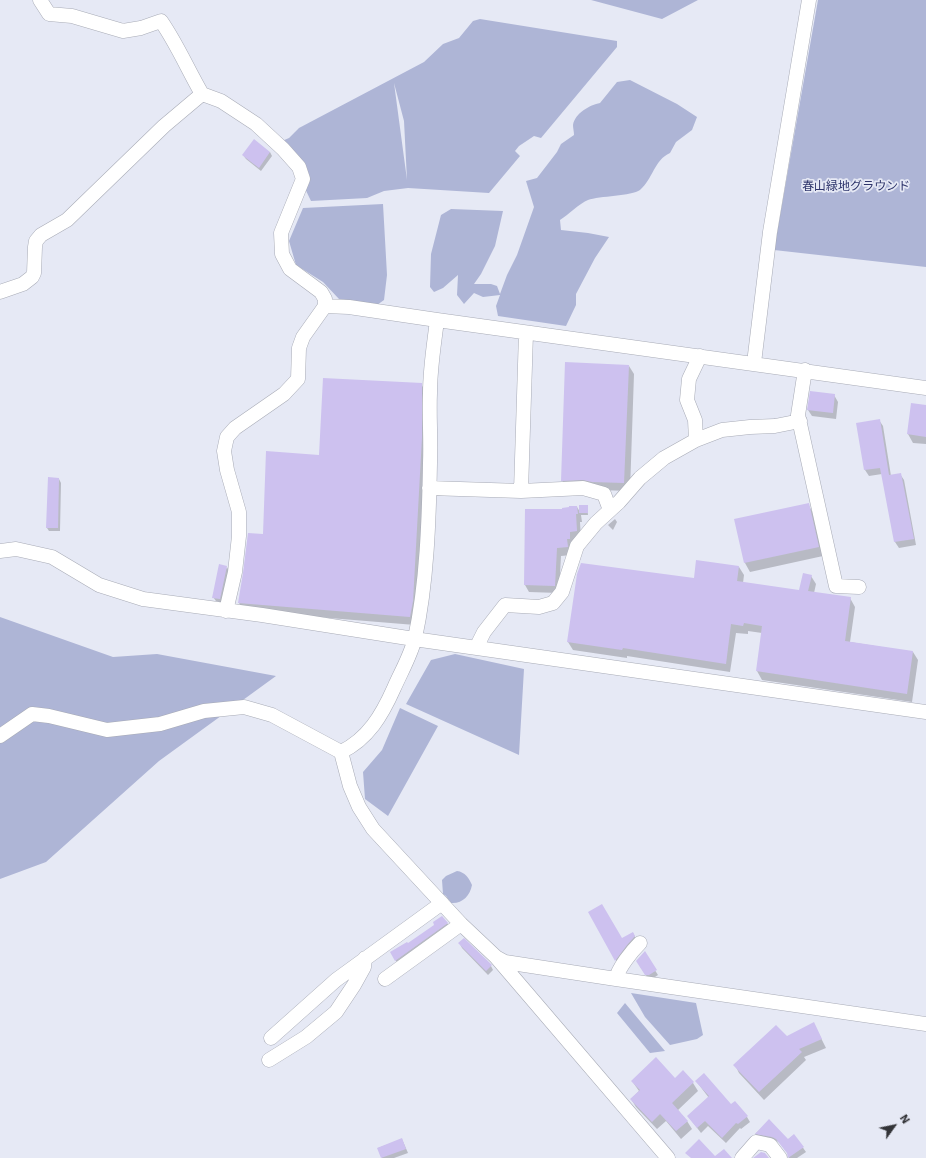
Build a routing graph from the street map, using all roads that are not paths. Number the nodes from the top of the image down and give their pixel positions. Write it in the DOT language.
graph roads {
  1 [pos="40,0"];
  2 [pos="809,0"];
  3 [pos="202,94"];
  4 [pos="0,292"];
  5 [pos="325,306"];
  6 [pos="437,320"];
  7 [pos="526,333"];
  8 [pos="700,356"];
  9 [pos="754,363"];
  10 [pos="805,370"];
  11 [pos="926,388"];
  12 [pos="800,421"];
  13 [pos="696,440"];
  14 [pos="429,488"];
  15 [pos="520,491"];
  16 [pos="610,510"];
  17 [pos="0,551"];
  18 [pos="859,587"];
  19 [pos="226,611"];
  20 [pos="414,639"];
  21 [pos="476,648"];
  22 [pos="926,712"];
  23 [pos="0,736"];
  24 [pos="341,752"];
  25 [pos="442,903"];
  26 [pos="462,924"];
  27 [pos="640,943"];
  28 [pos="496,957"];
  29 [pos="365,958"];
  30 [pos="385,979"];
  31 [pos="616,979"];
  32 [pos="926,1024"];
  33 [pos="271,1038"];
  34 [pos="269,1060"];
  35 [pos="668,1158"];
  36 [pos="742,1158"];
  37 [pos="780,1158"];
  1 -- 3 [label="street"];
  2 -- 9 [label="street"];
  3 -- 4 [label="street"];
  3 -- 5 [label="street"];
  5 -- 6 [label="street"];
  5 -- 19 [label="street"];
  6 -- 7 [label="street"];
  6 -- 14 [label="street"];
  7 -- 8 [label="street"];
  7 -- 15 [label="street"];
  8 -- 9 [label="street"];
  8 -- 13 [label="street"];
  9 -- 10 [label="street"];
  10 -- 11 [label="street"];
  10 -- 12 [label="street"];
  12 -- 13 [label="street"];
  12 -- 18 [label="street"];
  13 -- 16 [label="street"];
  14 -- 15 [label="street"];
  14 -- 20 [label="street"];
  15 -- 16 [label="street"];
  16 -- 21 [label="street"];
  17 -- 19 [label="street"];
  19 -- 20 [label="street"];
  20 -- 21 [label="street"];
  20 -- 24 [label="street"];
  21 -- 22 [label="street"];
  23 -- 24 [label="street"];
  24 -- 25 [label="street"];
  25 -- 26 [label="street"];
  25 -- 29 [label="street"];
  26 -- 28 [label="street"];
  26 -- 30 [label="street"];
  27 -- 31 [label="street"];
  28 -- 31 [label="street"];
  28 -- 35 [label="street"];
  29 -- 33 [label="street"];
  29 -- 34 [label="street"];
  31 -- 32 [label="street"];
  36 -- 37 [label="street"];
}
